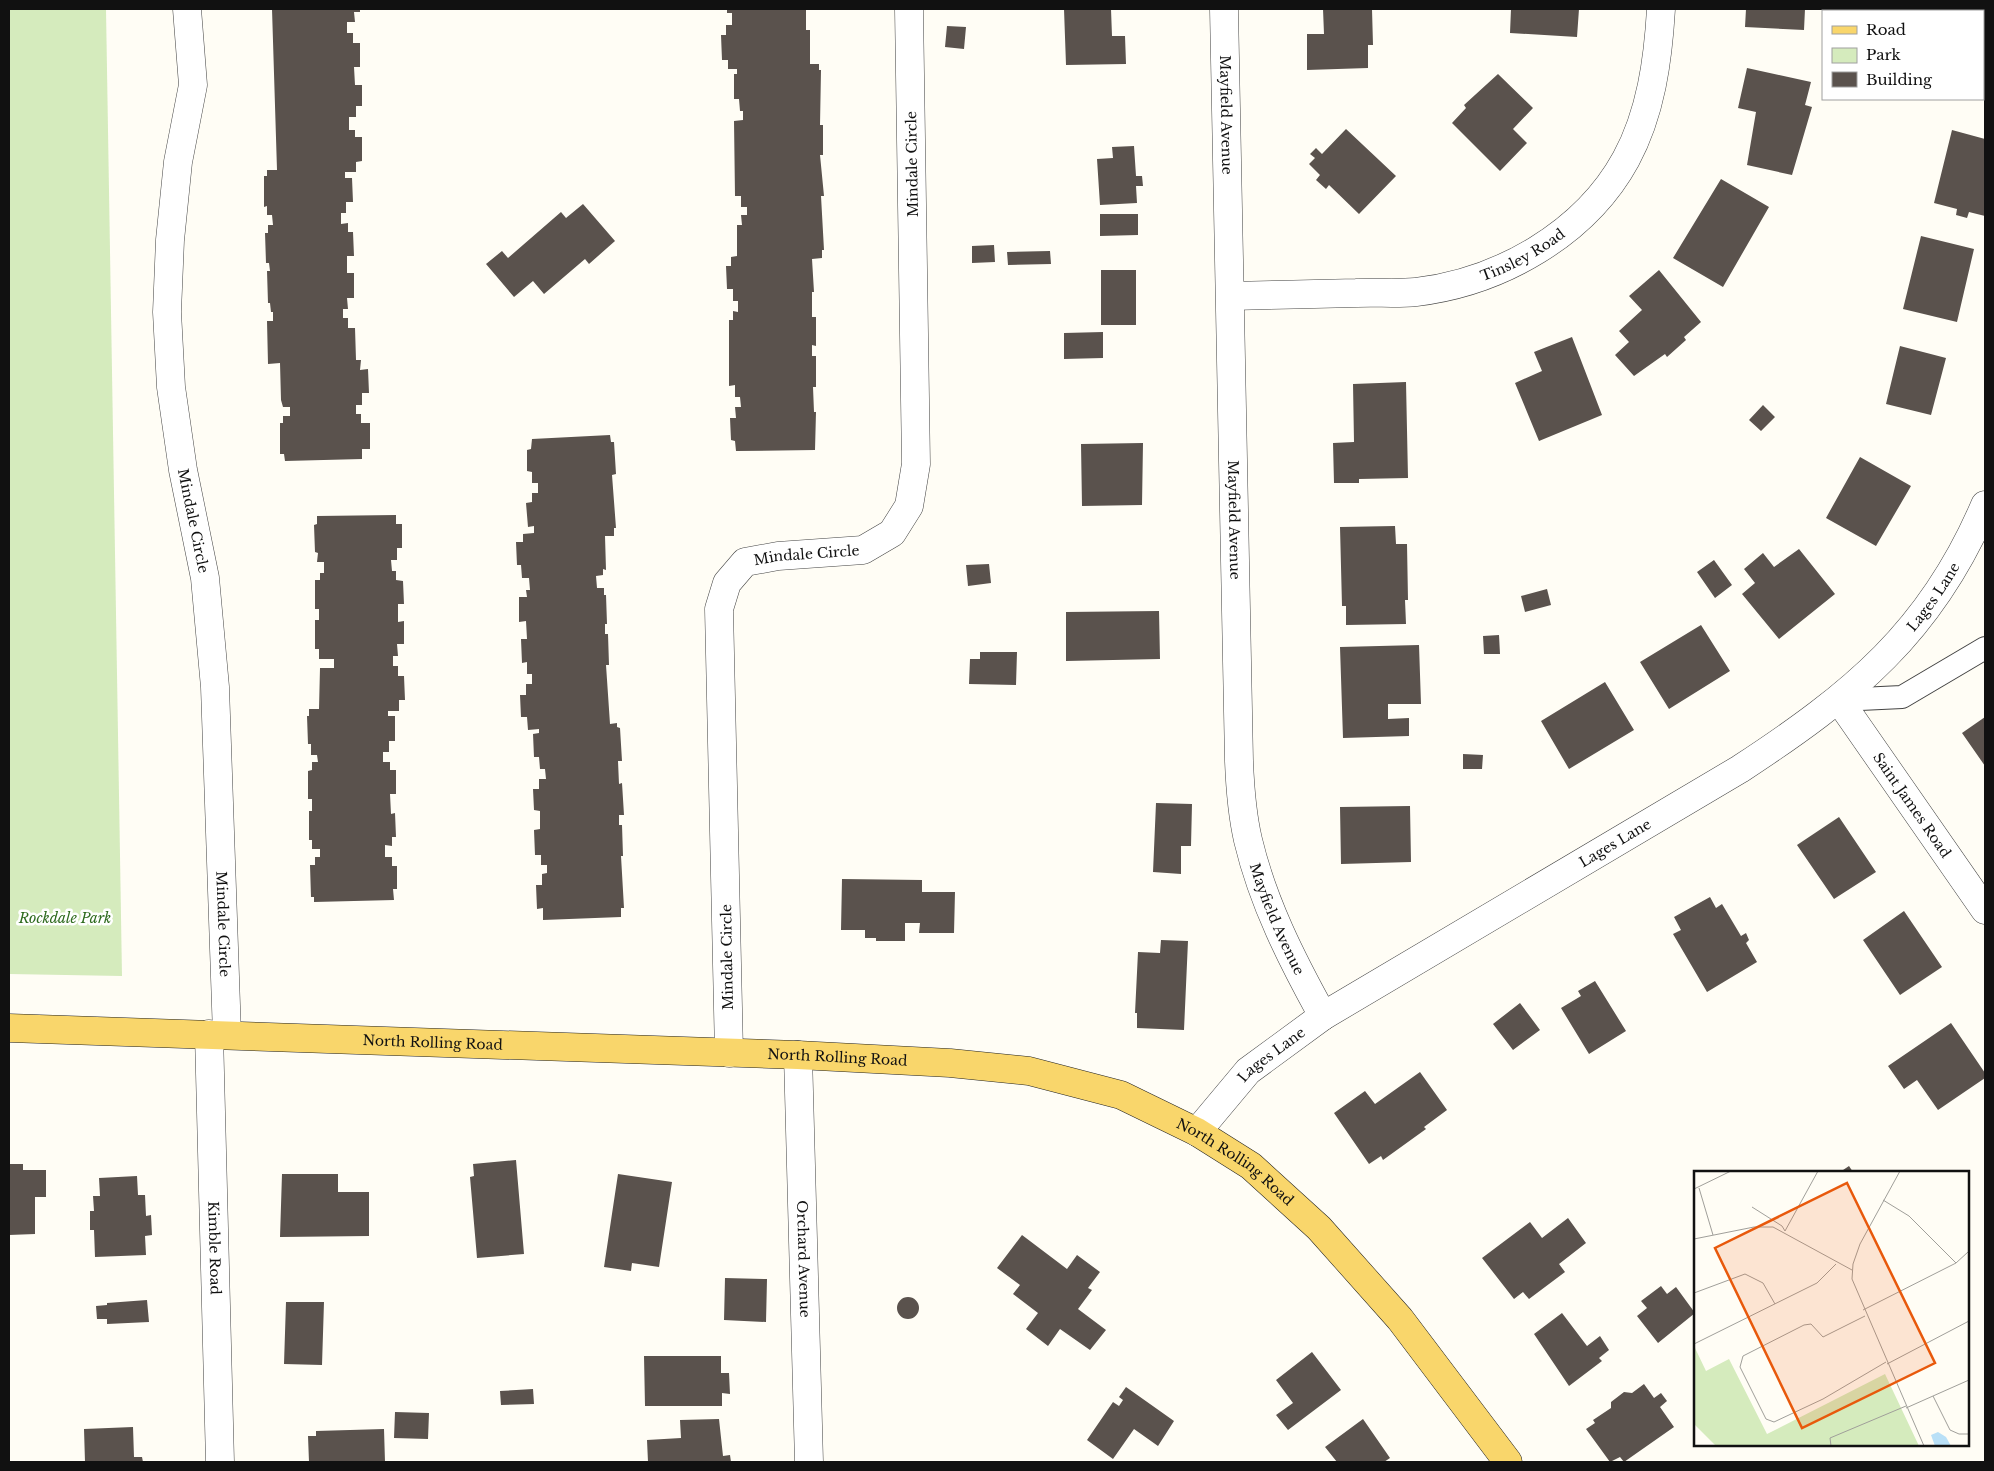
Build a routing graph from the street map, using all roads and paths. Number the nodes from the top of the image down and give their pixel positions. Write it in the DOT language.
graph roads {
  1 [pos="186,9"];
  2 [pos="909,9"];
  3 [pos="1224,9"];
  4 [pos="1661,9"];
  5 [pos="1231,296"];
  6 [pos="1985,504"];
  7 [pos="1985,648"];
  8 [pos="1839,700"];
  9 [pos="1985,910"];
  10 [pos="1323,1016"];
  11 [pos="9,1028"];
  12 [pos="218,1035"];
  13 [pos="729,1052"];
  14 [pos="798,1055"];
  15 [pos="1198,1132"];
  16 [pos="220,1462"];
  17 [pos="809,1462"];
  18 [pos="1508,1462"];
  1 -- 12 [label="street, Mindale Circle"];
  2 -- 13 [label="street, Mindale Circle"];
  3 -- 5 [label="street, Mayfield Avenue"];
  4 -- 5 [label="street, Tinsley Road"];
  5 -- 10 [label="street, Mayfield Avenue"];
  6 -- 8 [label="street, Lages Lane"];
  7 -- 8 [label="lane"];
  8 -- 9 [label="street, Saint James Road"];
  8 -- 10 [label="street, Lages Lane"];
  10 -- 15 [label="street, Lages Lane"];
  11 -- 12 [label="main road, North Rolling Road"];
  12 -- 13 [label="main road, North Rolling Road"];
  12 -- 16 [label="street, Kimble Road"];
  13 -- 14 [label="main road, North Rolling Road"];
  14 -- 15 [label="main road, North Rolling Road"];
  14 -- 17 [label="street, Orchard Avenue"];
  15 -- 18 [label="main road, North Rolling Road"];
}
